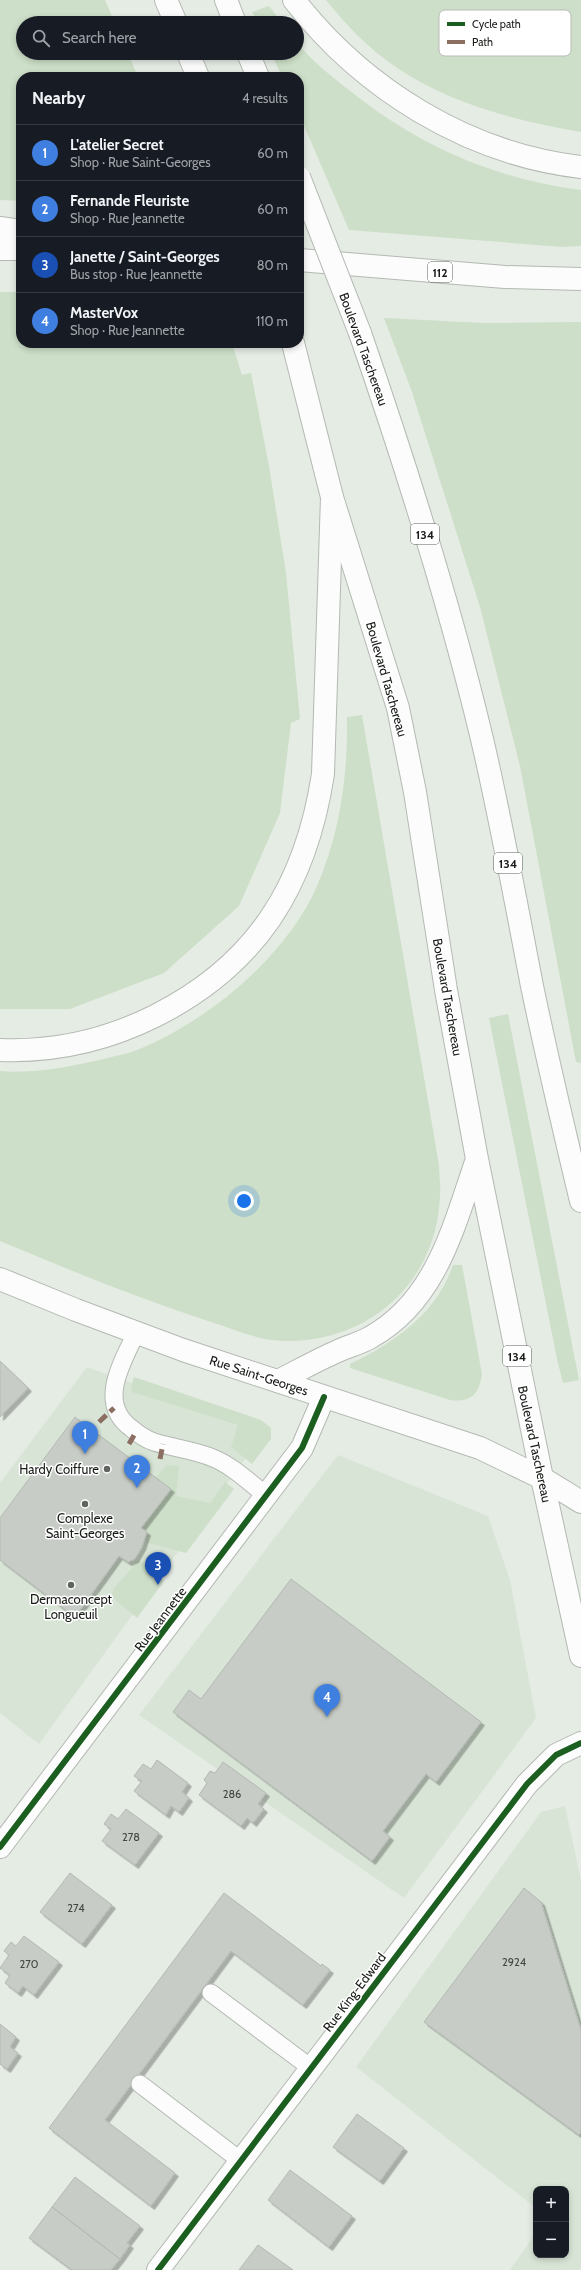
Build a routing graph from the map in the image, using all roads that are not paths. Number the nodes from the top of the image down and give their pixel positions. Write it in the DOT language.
graph roads {
  1 [pos="166,0"];
  2 [pos="226,0"];
  3 [pos="294,0"];
  4 [pos="173,16"];
  5 [pos="232,16"];
  6 [pos="191,60"];
  7 [pos="251,60"];
  8 [pos="196,72"];
  9 [pos="256,72"];
  10 [pos="581,167"];
  11 [pos="304,190"];
  12 [pos="0,228"];
  13 [pos="16,230"];
  14 [pos="0,249"];
  15 [pos="16,249"];
  16 [pos="304,260"];
  17 [pos="581,279"];
  18 [pos="294,348"];
  19 [pos="332,497"];
  20 [pos="0,1050"];
  21 [pos="477,1160"];
  22 [pos="581,1201"];
  23 [pos="0,1279"];
  24 [pos="136,1333"];
  25 [pos="278,1381"];
  26 [pos="324,1397"];
  27 [pos="542,1478"];
  28 [pos="267,1496"];
  29 [pos="581,1502"];
  30 [pos="581,1656"];
  31 [pos="581,1743"];
  32 [pos="0,1847"];
  33 [pos="211,1992"];
  34 [pos="311,2068"];
  35 [pos="140,2084"];
  36 [pos="241,2161"];
  37 [pos="158,2270"];
  1 -- 4 [label="main road"];
  2 -- 5 [label="main road"];
  3 -- 10 [label="main road"];
  6 -- 8 [label="main road"];
  7 -- 9 [label="main road"];
  11 -- 22 [label="main road, Boulevard Taschereau / 134, bridge"];
  12 -- 13 [label="main road"];
  14 -- 15 [label="main road"];
  16 -- 17 [label="main road, 112"];
  18 -- 19 [label="main road, Boulevard Taschereau / 134"];
  19 -- 20 [label="main road"];
  19 -- 21 [label="main road, Boulevard Taschereau / 134"];
  21 -- 25 [label="main road"];
  21 -- 27 [label="main road, Boulevard Taschereau / 134"];
  23 -- 24 [label="main road, Rue Saint-Georges"];
  24 -- 25 [label="main road, Rue Saint-Georges"];
  24 -- 28 [label="lane"];
  25 -- 26 [label="main road, Rue Saint-Georges"];
  26 -- 27 [label="main road, Rue Saint-Georges"];
  26 -- 28 [label="main road, Rue Jeannette"];
  27 -- 29 [label="main road, Rue Saint-Georges"];
  27 -- 30 [label="main road, Boulevard Taschereau / 134"];
  28 -- 32 [label="main road, Rue Jeannette"];
  31 -- 34 [label="main road, Rue King-Edward"];
  33 -- 34 [label="lane"];
  34 -- 36 [label="main road, Rue King-Edward"];
  35 -- 36 [label="lane"];
  36 -- 37 [label="main road, Rue King-Edward"];
}
